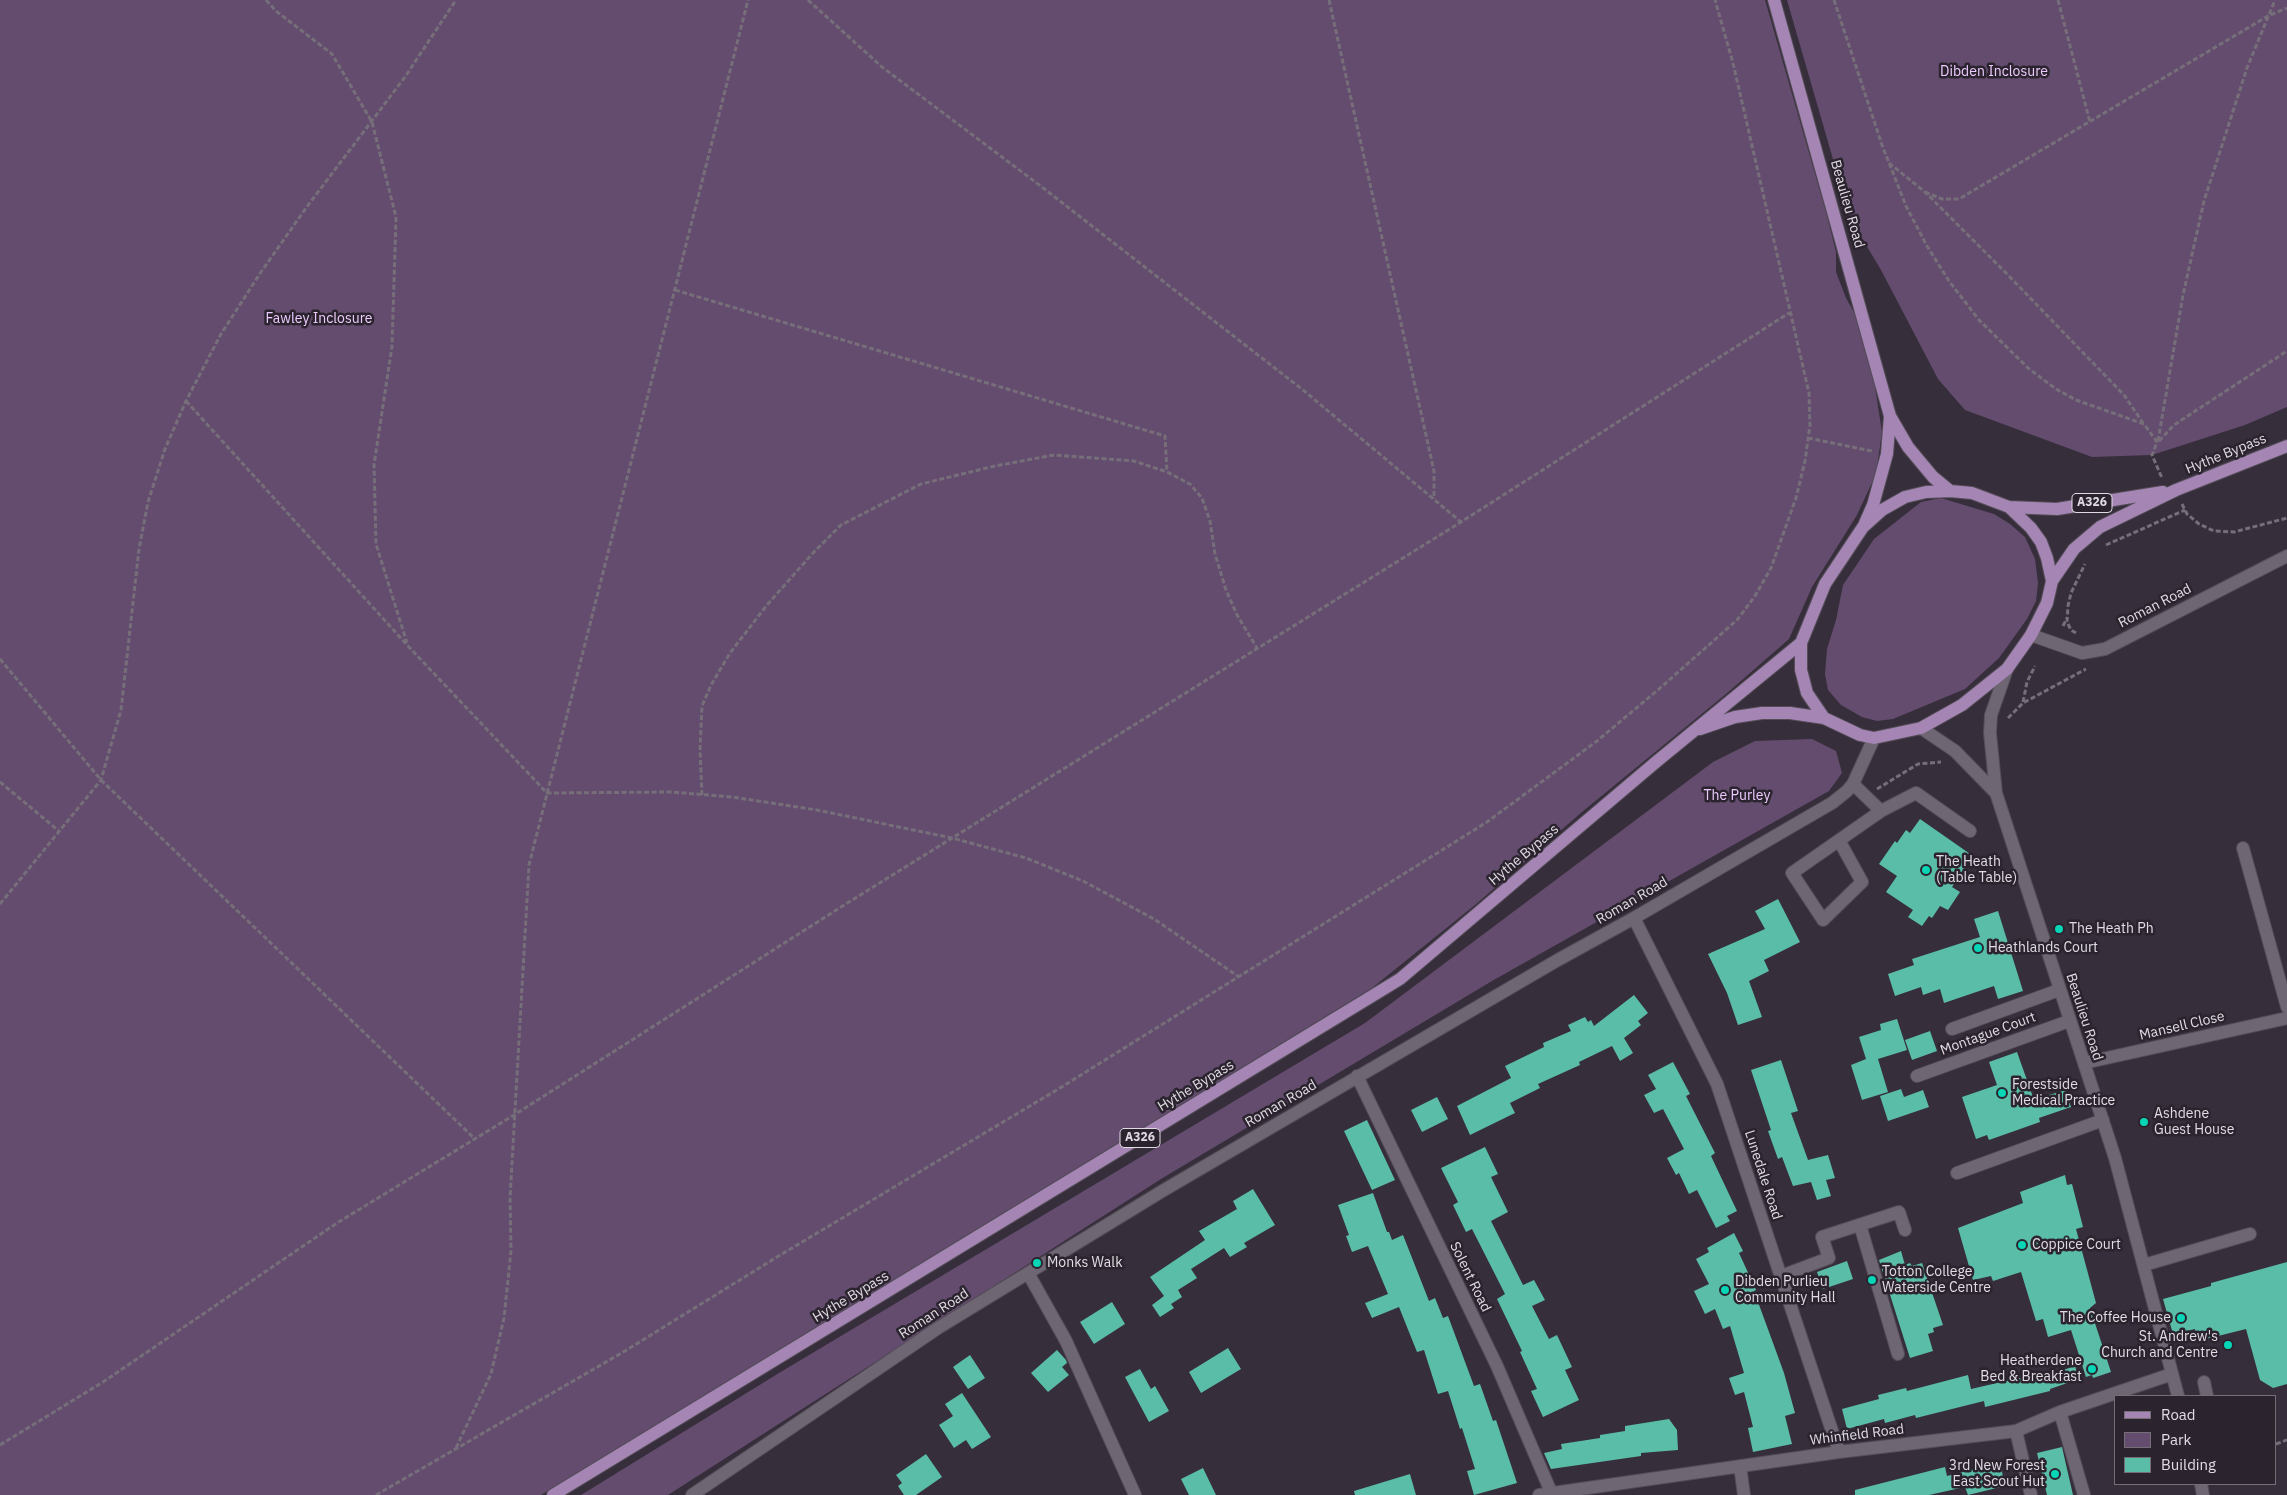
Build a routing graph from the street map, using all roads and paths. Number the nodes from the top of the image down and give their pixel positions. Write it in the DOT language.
graph roads {
  1 [pos="266,0"];
  2 [pos="456,0"];
  3 [pos="748,0"];
  4 [pos="808,0"];
  5 [pos="1329,0"];
  6 [pos="1715,0"];
  7 [pos="1774,0"];
  8 [pos="1834,0"];
  9 [pos="2058,0"];
  10 [pos="2275,0"];
  11 [pos="2287,8"];
  12 [pos="2268,16"];
  13 [pos="372,122"];
  14 [pos="2090,122"];
  15 [pos="1889,163"];
  16 [pos="1926,192"];
  17 [pos="675,290"];
  18 [pos="1789,313"];
  19 [pos="2287,351"];
  20 [pos="186,401"];
  21 [pos="1890,416"];
  22 [pos="2144,424"];
  23 [pos="1808,438"];
  24 [pos="2157,442"];
  25 [pos="2287,446"];
  26 [pos="1887,454"];
  27 [pos="1167,472"];
  28 [pos="2176,490"];
  29 [pos="1950,491"];
  30 [pos="1434,500"];
  31 [pos="2008,507"];
  32 [pos="2185,510"];
  33 [pos="2287,518"];
  34 [pos="1461,522"];
  35 [pos="1863,527"];
  36 [pos="2103,546"];
  37 [pos="2287,556"];
  38 [pos="2086,562"];
  39 [pos="2052,581"];
  40 [pos="2068,616"];
  41 [pos="2063,626"];
  42 [pos="2031,635"];
  43 [pos="2078,635"];
  44 [pos="1800,643"];
  45 [pos="408,646"];
  46 [pos="1257,648"];
  47 [pos="2105,649"];
  48 [pos="0,659"];
  49 [pos="2035,666"];
  50 [pos="2007,669"];
  51 [pos="2023,703"];
  52 [pos="1824,718"];
  53 [pos="2006,723"];
  54 [pos="1921,728"];
  55 [pos="1692,732"];
  56 [pos="1874,738"];
  57 [pos="101,780"];
  58 [pos="0,782"];
  59 [pos="1853,784"];
  60 [pos="548,793"];
  61 [pos="1996,794"];
  62 [pos="702,795"];
  63 [pos="1881,811"];
  64 [pos="59,831"];
  65 [pos="1970,831"];
  66 [pos="952,838"];
  67 [pos="1841,844"];
  68 [pos="2243,848"];
  69 [pos="0,904"];
  70 [pos="1634,918"];
  71 [pos="1239,977"];
  72 [pos="2060,990"];
  73 [pos="2287,1007"];
  74 [pos="2287,1018"];
  75 [pos="2070,1021"];
  76 [pos="1952,1029"];
  77 [pos="2084,1063"];
  78 [pos="1357,1076"];
  79 [pos="1918,1076"];
  80 [pos="514,1115"];
  81 [pos="2102,1120"];
  82 [pos="475,1139"];
  83 [pos="1956,1173"];
  84 [pos="1860,1225"];
  85 [pos="1905,1230"];
  86 [pos="2250,1234"];
  87 [pos="2144,1265"];
  88 [pos="1028,1273"];
  89 [pos="1780,1276"];
  90 [pos="1898,1354"];
  91 [pos="2172,1374"];
  92 [pos="2204,1382"];
  93 [pos="2178,1395"];
  94 [pos="2207,1395"];
  95 [pos="2060,1412"];
  96 [pos="2016,1431"];
  97 [pos="0,1445"];
  98 [pos="455,1448"];
  99 [pos="1838,1452"];
  100 [pos="1740,1466"];
  101 [pos="1545,1494"];
  102 [pos="376,1495"];
  103 [pos="553,1495"];
  104 [pos="692,1495"];
  105 [pos="1135,1495"];
  106 [pos="1744,1495"];
  107 [pos="2031,1495"];
  108 [pos="2084,1495"];
  1 -- 13 [label="path"];
  2 -- 13 [label="path"];
  3 -- 17 [label="path"];
  4 -- 30 [label="path"];
  5 -- 30 [label="path"];
  6 -- 18 [label="path"];
  7 -- 21 [label="main road, Beaulieu Road"];
  8 -- 15 [label="path"];
  9 -- 14 [label="path"];
  10 -- 12 [label="path"];
  11 -- 12 [label="path"];
  12 -- 14 [label="path"];
  12 -- 24 [label="path"];
  13 -- 20 [label="path"];
  13 -- 45 [label="path"];
  14 -- 16 [label="path"];
  15 -- 16 [label="path"];
  15 -- 22 [label="path"];
  16 -- 22 [label="path"];
  17 -- 27 [label="path"];
  17 -- 60 [label="path"];
  18 -- 23 [label="path"];
  18 -- 34 [label="path"];
  19 -- 24 [label="path"];
  20 -- 45 [label="path"];
  20 -- 57 [label="path"];
  21 -- 26 [label="main road, Beaulieu Road"];
  21 -- 29 [label="main road, Beaulieu Road"];
  22 -- 24 [label="path"];
  23 -- 26 [label="path"];
  23 -- 71 [label="path"];
  24 -- 28 [label="path"];
  25 -- 28 [label="main road, Hythe Bypass / A326"];
  26 -- 35 [label="main road, Beaulieu Road"];
  27 -- 46 [label="path"];
  27 -- 62 [label="path"];
  28 -- 31 [label="main road, Hythe Bypass / A326"];
  28 -- 32 [label="path"];
  28 -- 39 [label="main road, Hythe Bypass / A326"];
  29 -- 31 [label="main road"];
  29 -- 35 [label="main road"];
  30 -- 34 [label="path"];
  31 -- 39 [label="main road"];
  32 -- 33 [label="path"];
  32 -- 36 [label="path"];
  34 -- 46 [label="path"];
  35 -- 44 [label="main road"];
  37 -- 47 [label="street, Roman Road"];
  38 -- 40 [label="path"];
  39 -- 42 [label="main road"];
  40 -- 41 [label="path"];
  40 -- 43 [label="path"];
  42 -- 47 [label="street, Roman Road"];
  42 -- 50 [label="main road"];
  44 -- 52 [label="main road"];
  44 -- 55 [label="main road, Hythe Bypass / A326"];
  45 -- 60 [label="path"];
  46 -- 66 [label="path"];
  47 -- 51 [label="path"];
  48 -- 57 [label="path"];
  49 -- 51 [label="path"];
  50 -- 54 [label="main road"];
  50 -- 61 [label="street, Beaulieu Road"];
  51 -- 53 [label="path"];
  52 -- 55 [label="main road, Hythe Bypass / A326"];
  52 -- 56 [label="main road"];
  54 -- 56 [label="main road"];
  54 -- 61 [label="street, Beaulieu Road"];
  55 -- 103 [label="main road, Hythe Bypass / A326"];
  56 -- 59 [label="street, Roman Road"];
  57 -- 64 [label="path"];
  57 -- 82 [label="path"];
  58 -- 64 [label="path"];
  59 -- 63 [label="street"];
  59 -- 70 [label="street, Roman Road"];
  60 -- 62 [label="path"];
  60 -- 80 [label="path"];
  61 -- 72 [label="street, Beaulieu Road"];
  62 -- 66 [label="path"];
  63 -- 65 [label="street"];
  63 -- 67 [label="street"];
  64 -- 69 [label="path"];
  66 -- 71 [label="path"];
  66 -- 80 [label="path"];
  68 -- 73 [label="street"];
  70 -- 78 [label="street, Roman Road"];
  70 -- 89 [label="street, Lunedale Road"];
  71 -- 98 [label="path"];
  72 -- 75 [label="street, Beaulieu Road"];
  72 -- 76 [label="street"];
  74 -- 77 [label="street, Mansell Close"];
  75 -- 77 [label="street, Beaulieu Road"];
  75 -- 79 [label="street, Montague Court"];
  77 -- 81 [label="street, Beaulieu Road"];
  78 -- 88 [label="street, Roman Road"];
  78 -- 101 [label="street, Solent Road"];
  80 -- 82 [label="path"];
  80 -- 98 [label="path"];
  81 -- 83 [label="street"];
  81 -- 87 [label="street, Beaulieu Road"];
  82 -- 97 [label="path"];
  84 -- 85 [label="street"];
  84 -- 89 [label="street"];
  84 -- 90 [label="street"];
  86 -- 87 [label="street"];
  87 -- 91 [label="street, Beaulieu Road"];
  88 -- 104 [label="street, Roman Road"];
  88 -- 105 [label="street"];
  89 -- 99 [label="street, Lunedale Road"];
  91 -- 93 [label="street, Beaulieu Road"];
  91 -- 95 [label="street, Whinfield Road"];
  92 -- 94 [label="street"];
  95 -- 96 [label="street, Whinfield Road"];
  95 -- 108 [label="street"];
  96 -- 99 [label="street, Whinfield Road"];
  96 -- 107 [label="street"];
  98 -- 102 [label="path"];
  99 -- 100 [label="street, Whinfield Road"];
  100 -- 101 [label="street, Whinfield Road"];
  100 -- 106 [label="street"];
}
